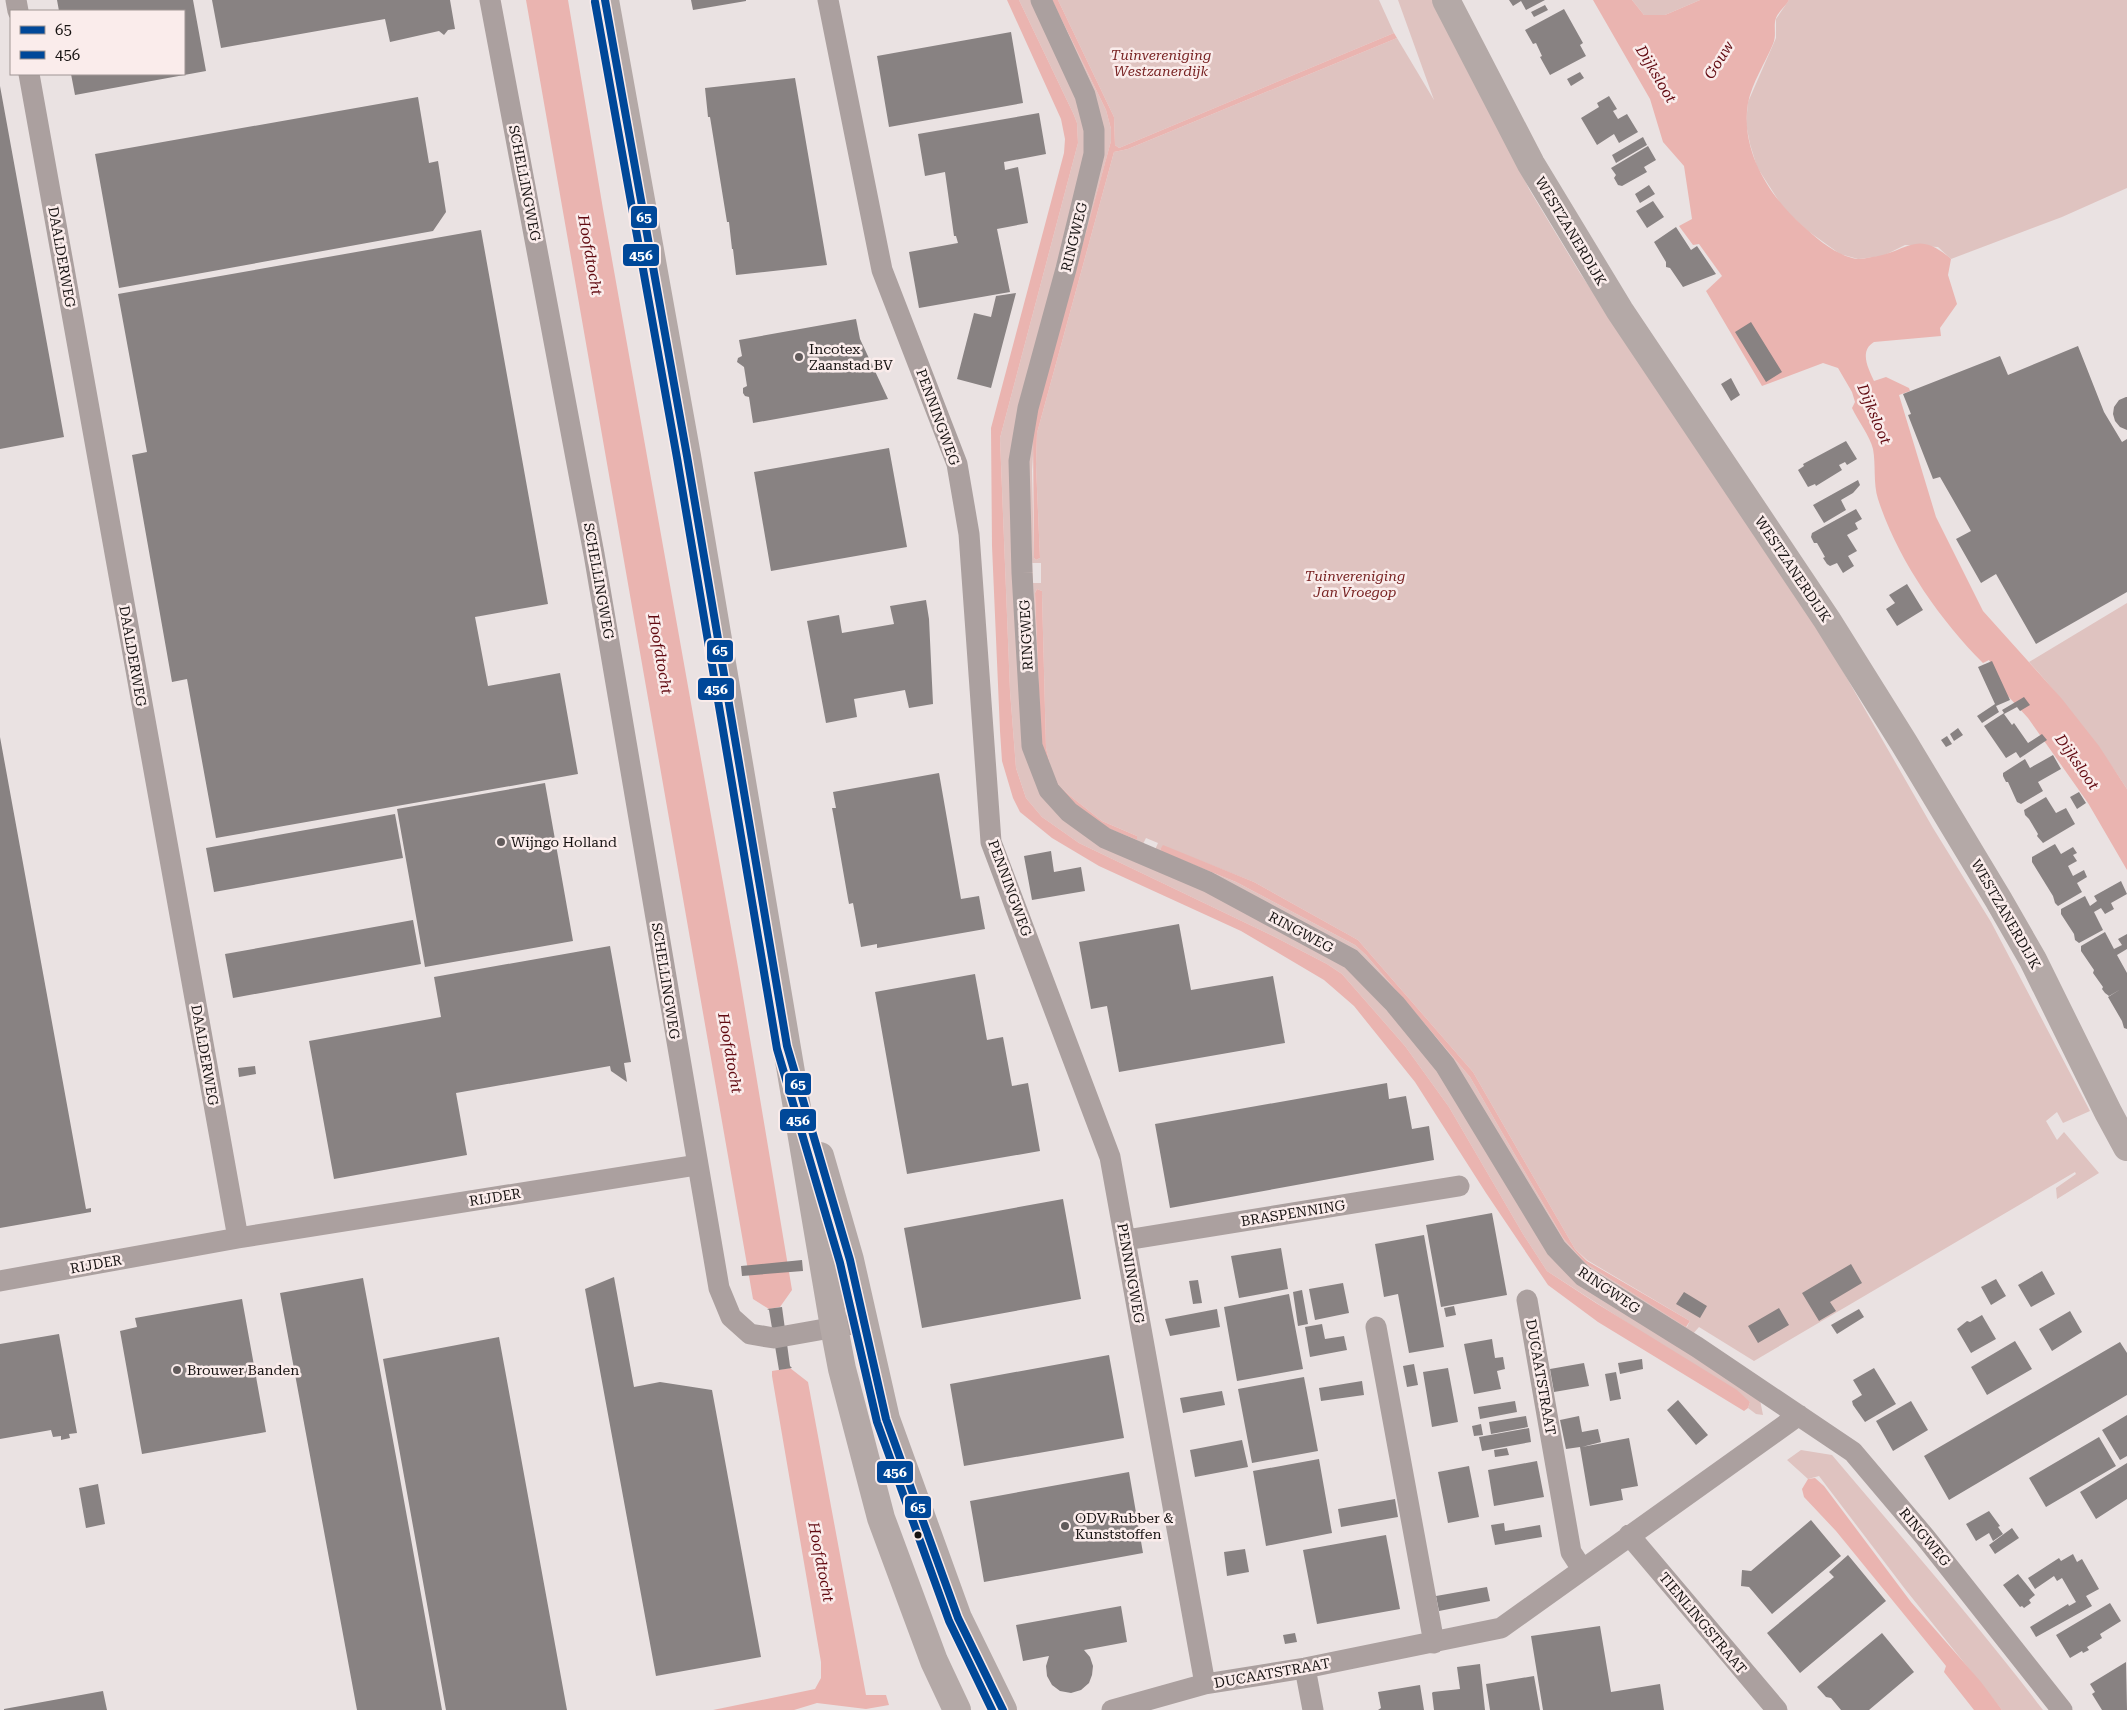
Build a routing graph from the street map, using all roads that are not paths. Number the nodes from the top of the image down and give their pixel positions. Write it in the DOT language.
graph roads {
  1 [pos="490,0"];
  2 [pos="605,0"];
  3 [pos="828,0"];
  4 [pos="1041,0"];
  5 [pos="1446,0"];
  6 [pos="29,75"];
  7 [pos="787,1046"];
  8 [pos="2127,1147"];
  9 [pos="697,1165"];
  10 [pos="1459,1186"];
  11 [pos="238,1238"];
  12 [pos="1126,1240"];
  13 [pos="0,1281"];
  14 [pos="1527,1300"];
  15 [pos="864,1322"];
  16 [pos="834,1327"];
  17 [pos="1376,1327"];
  18 [pos="1799,1415"];
  19 [pos="1629,1535"];
  20 [pos="1582,1569"];
  21 [pos="1434,1643"];
  22 [pos="1305,1668"];
  23 [pos="1205,1684"];
  24 [pos="957,1710"];
  25 [pos="1003,1710"];
  26 [pos="1112,1710"];
  27 [pos="1313,1710"];
  28 [pos="1777,1710"];
  29 [pos="2062,1710"];
  1 -- 9 [label="street, SCHELLINGWEG"];
  2 -- 7 [label="main road"];
  3 -- 12 [label="street, PENNINGWEG"];
  4 -- 18 [label="street, RINGWEG"];
  5 -- 8 [label="main road, WESTZANERDIJK"];
  6 -- 11 [label="street, DAALDERWEG"];
  7 -- 15 [label="main road"];
  7 -- 16 [label="main road"];
  9 -- 11 [label="street, RIJDER"];
  9 -- 16 [label="street"];
  10 -- 12 [label="street, BRASPENNING"];
  11 -- 13 [label="street, RIJDER"];
  12 -- 23 [label="street, PENNINGWEG"];
  14 -- 20 [label="street, DUCAATSTRAAT"];
  15 -- 16 [label="street"];
  15 -- 25 [label="main road"];
  16 -- 24 [label="main road"];
  17 -- 21 [label="street"];
  18 -- 19 [label="street, DUCAATSTRAAT"];
  18 -- 29 [label="street, RINGWEG"];
  19 -- 20 [label="street, DUCAATSTRAAT"];
  19 -- 28 [label="street, TIENLINGSTRAAT"];
  20 -- 21 [label="street, DUCAATSTRAAT"];
  21 -- 22 [label="street, DUCAATSTRAAT"];
  22 -- 23 [label="street, DUCAATSTRAAT"];
  22 -- 27 [label="street"];
  23 -- 26 [label="street, DUCAATSTRAAT"];
}
